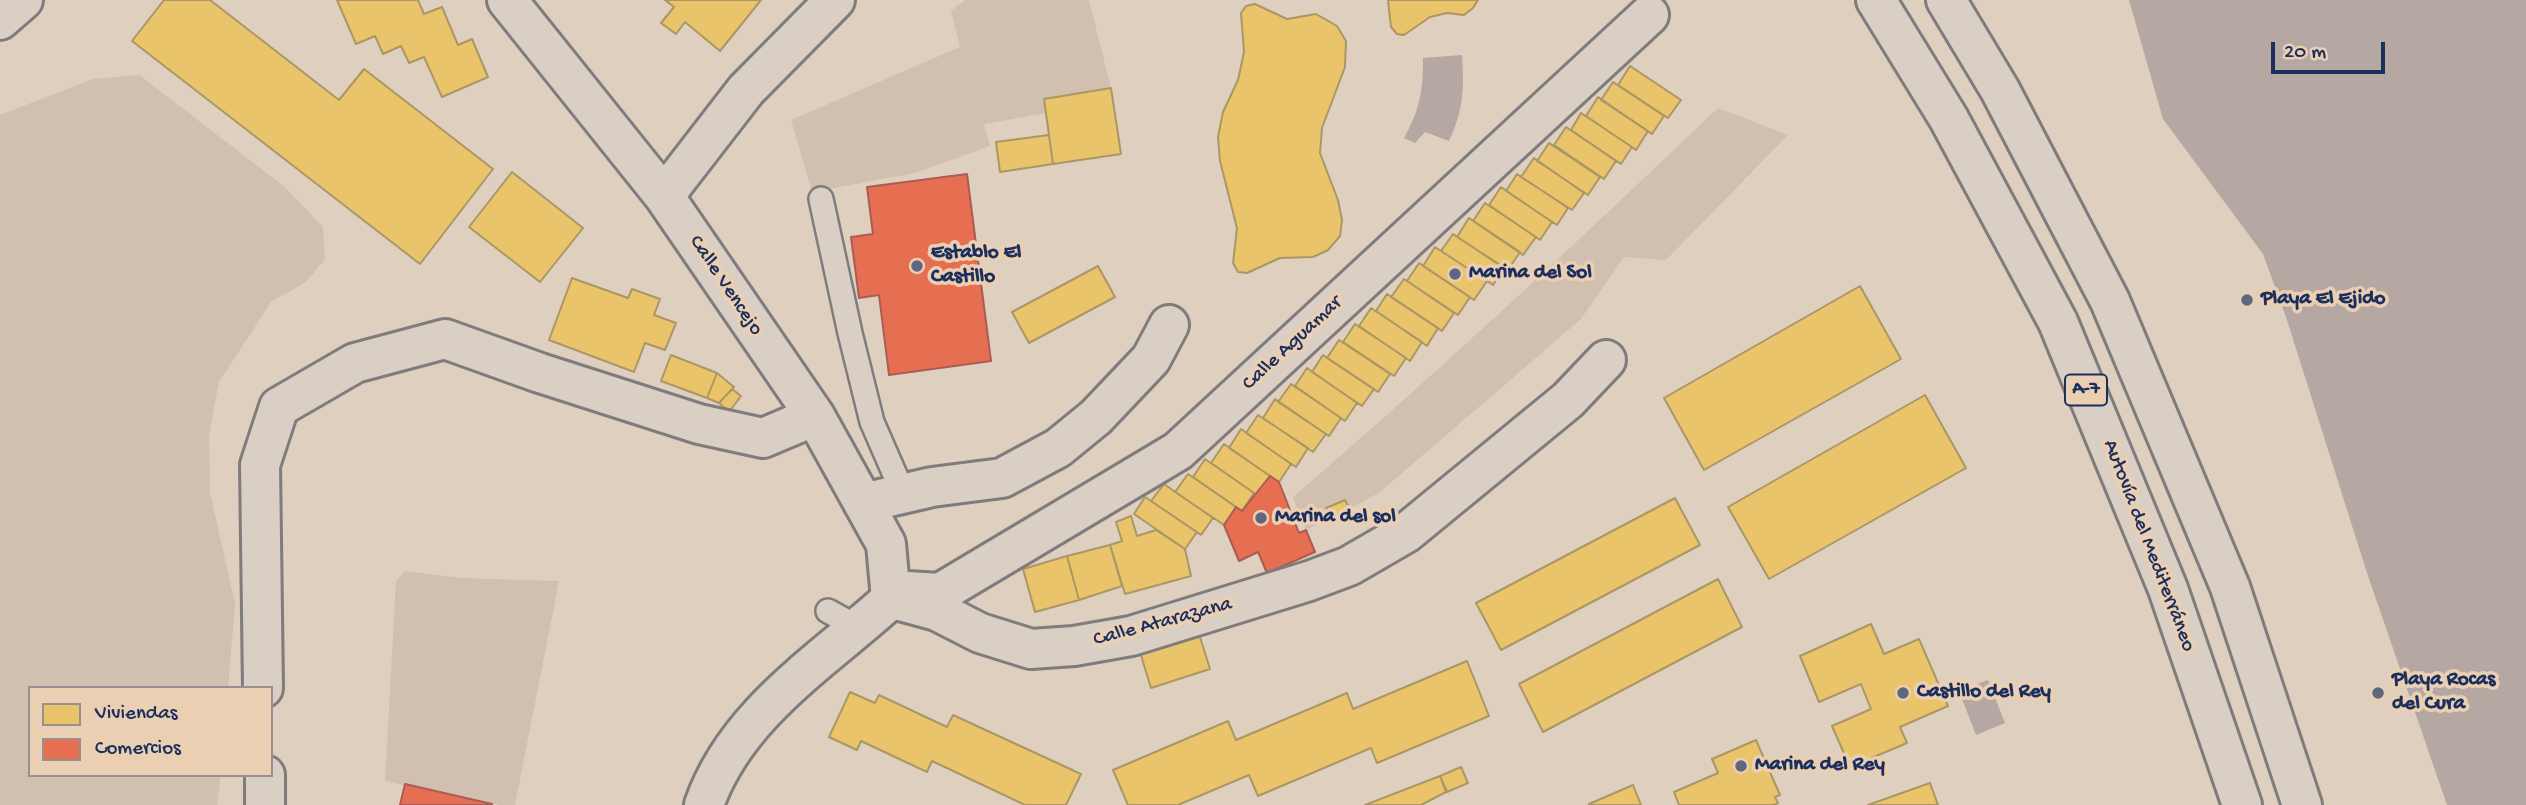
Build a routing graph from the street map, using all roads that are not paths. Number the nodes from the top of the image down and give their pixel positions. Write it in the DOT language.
graph roads {
  1 [pos="23,0"];
  2 [pos="507,0"];
  3 [pos="835,0"];
  4 [pos="1876,0"];
  5 [pos="1946,0"];
  6 [pos="1649,15"];
  7 [pos="0,20"];
  8 [pos="664,196"];
  9 [pos="821,198"];
  10 [pos="1169,325"];
  11 [pos="1606,360"];
  12 [pos="815,416"];
  13 [pos="904,493"];
  14 [pos="863,503"];
  15 [pos="891,599"];
  16 [pos="263,686"];
  17 [pos="265,777"];
  18 [pos="265,805"];
  19 [pos="704,805"];
  20 [pos="2242,805"];
  21 [pos="2302,805"];
  1 -- 7 [label="main road"];
  2 -- 8 [label="main road, Calle Vencejo"];
  3 -- 8 [label="main road"];
  4 -- 20 [label="main road, Autovía del Mediterráneo / A-7"];
  5 -- 21 [label="main road, A-7"];
  6 -- 15 [label="main road, Calle Aguamar"];
  8 -- 12 [label="main road, Calle Vencejo"];
  9 -- 13 [label="lane"];
  10 -- 13 [label="main road"];
  11 -- 15 [label="main road, Calle Atarazana"];
  12 -- 14 [label="main road, Calle Vencejo"];
  12 -- 16 [label="main road"];
  13 -- 14 [label="main road"];
  14 -- 15 [label="main road, Calle Vencejo"];
  15 -- 19 [label="main road"];
  17 -- 18 [label="main road"];
}
